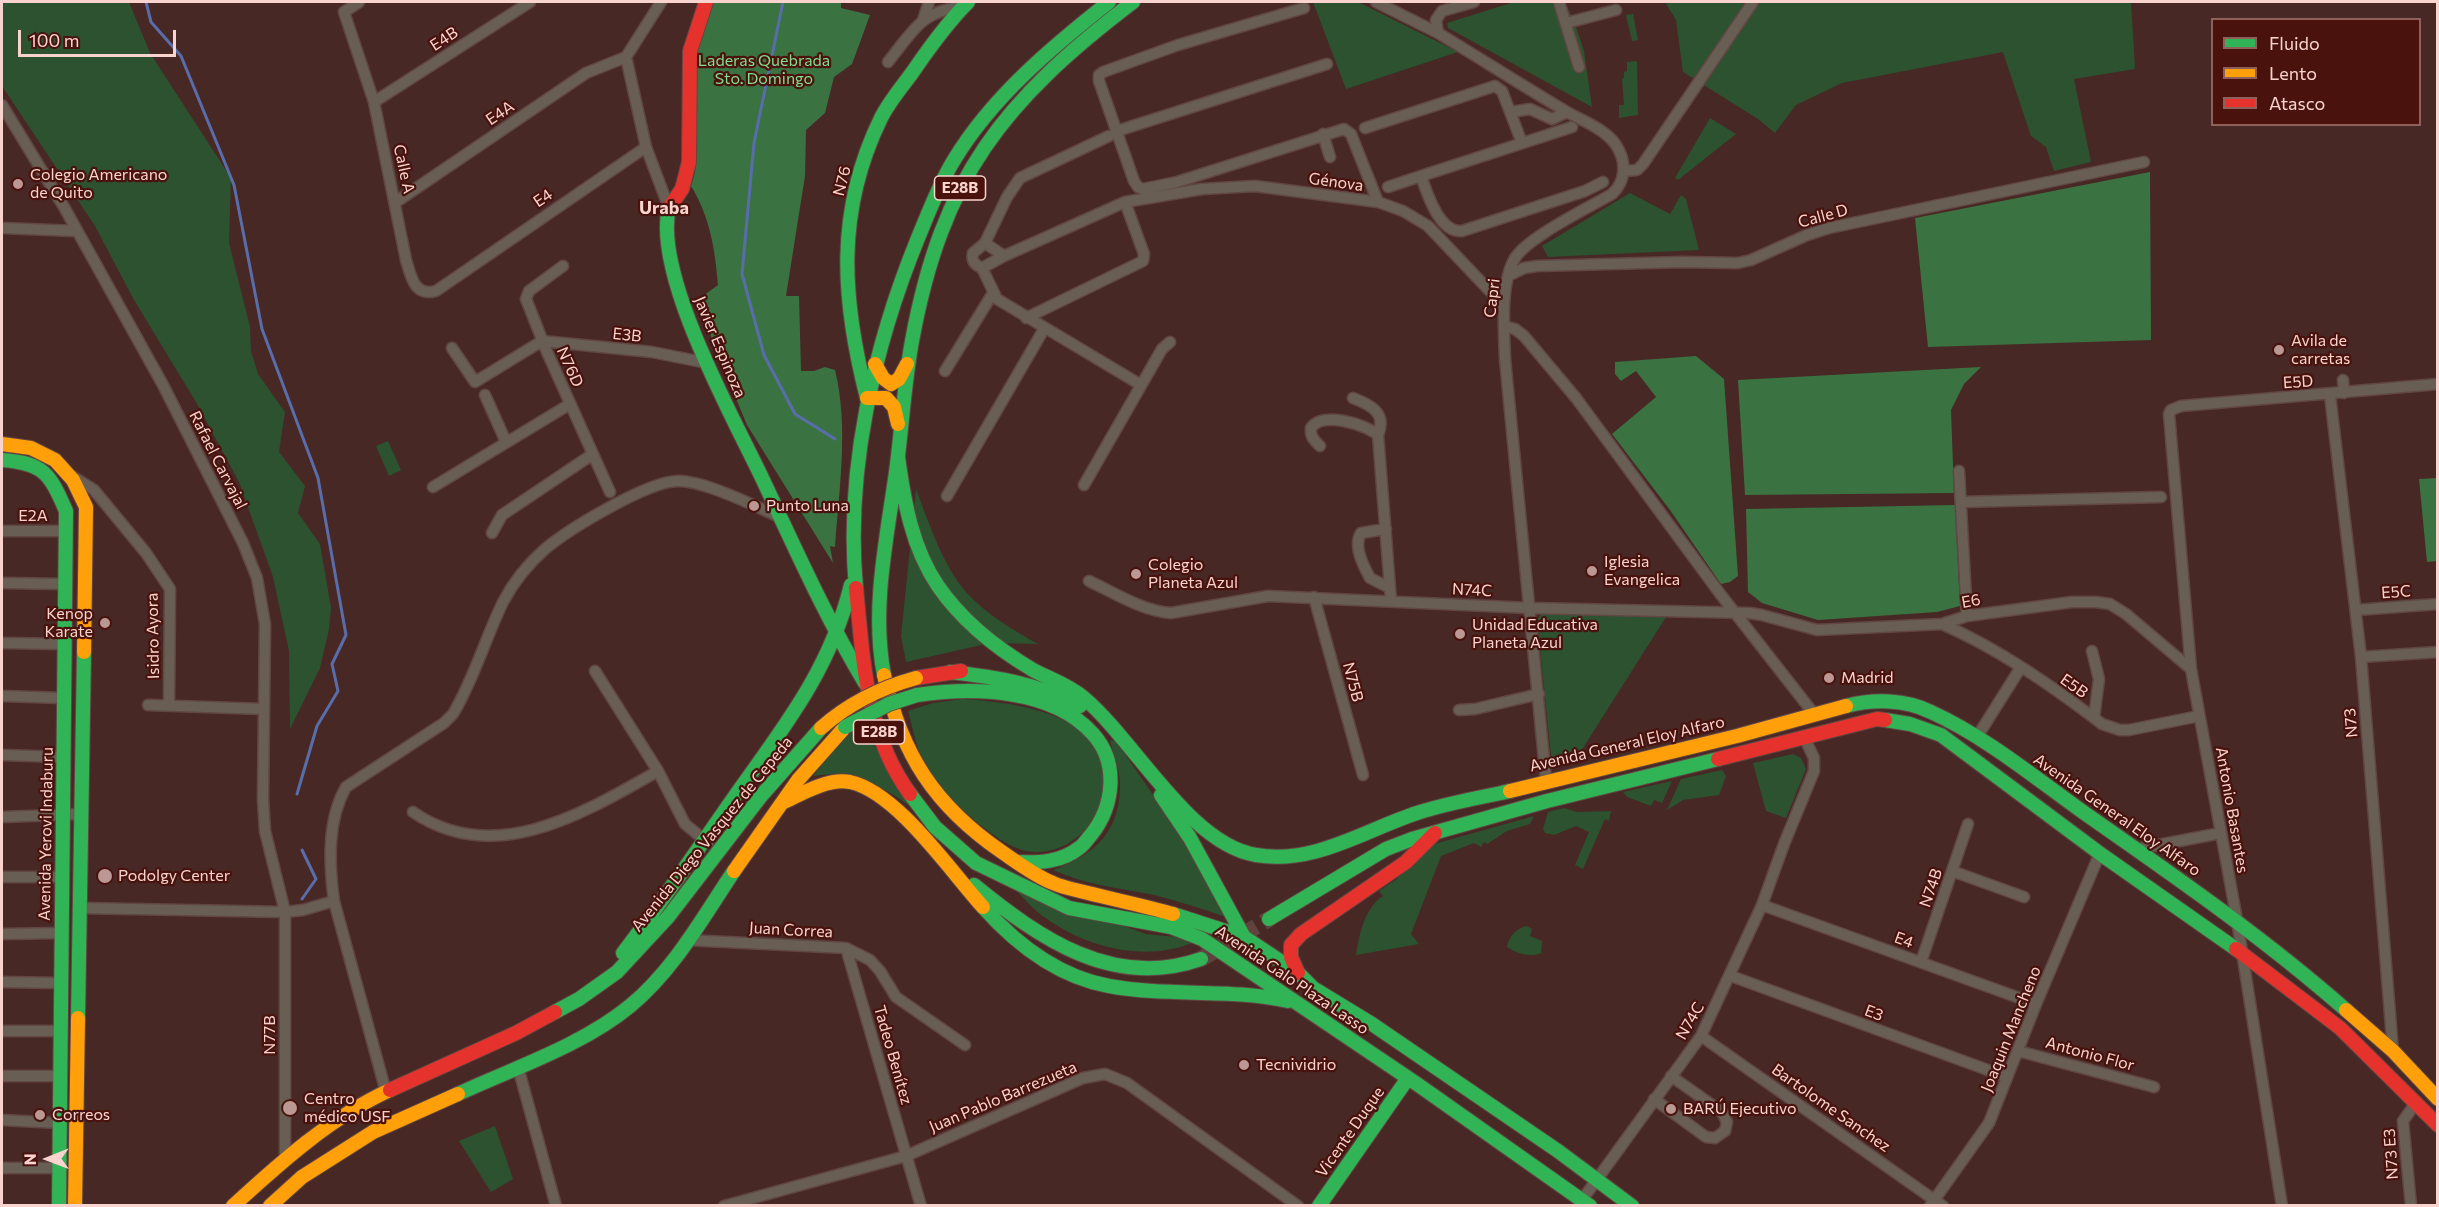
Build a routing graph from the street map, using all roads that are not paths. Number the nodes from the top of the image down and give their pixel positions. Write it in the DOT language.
graph roads {
  1 [pos="359,2"];
  2 [pos="530,2"];
  3 [pos="661,2"];
  4 [pos="706,2"];
  5 [pos="929,2"];
  6 [pos="1109,2"];
  7 [pos="1133,2"];
  8 [pos="1376,2"];
  9 [pos="1474,2"];
  10 [pos="1559,2"];
  11 [pos="1753,2"];
  12 [pos="966,4"];
  13 [pos="1304,8"];
  14 [pos="1616,10"];
  15 [pos="923,20"];
  16 [pos="1566,23"];
  17 [pos="1438,33"];
  18 [pos="626,57"];
  19 [pos="888,62"];
  20 [pos="1326,64"];
  21 [pos="1579,67"];
  22 [pos="374,102"];
  23 [pos="2,105"];
  24 [pos="1511,112"];
  25 [pos="1567,112"];
  26 [pos="1572,127"];
  27 [pos="1365,128"];
  28 [pos="1113,134"];
  29 [pos="1323,134"];
  30 [pos="1522,143"];
  31 [pos="646,147"];
  32 [pos="1329,157"];
  33 [pos="2145,162"];
  34 [pos="1624,171"];
  35 [pos="1421,176"];
  36 [pos="1603,182"];
  37 [pos="1388,187"];
  38 [pos="396,202"];
  39 [pos="1126,202"];
  40 [pos="1378,202"];
  41 [pos="669,208"];
  42 [pos="2,228"];
  43 [pos="76,231"];
  44 [pos="986,243"];
  45 [pos="1004,256"];
  46 [pos="562,266"];
  47 [pos="982,268"];
  48 [pos="457,274"];
  49 [pos="1510,275"];
  50 [pos="993,293"];
  51 [pos="1504,306"];
  52 [pos="1026,318"];
  53 [pos="1504,326"];
  54 [pos="1044,329"];
  55 [pos="543,341"];
  56 [pos="1170,342"];
  57 [pos="452,348"];
  58 [pos="909,358"];
  59 [pos="707,363"];
  60 [pos="875,364"];
  61 [pos="945,371"];
  62 [pos="2343,380"];
  63 [pos="2438,384"];
  64 [pos="1141,386"];
  65 [pos="2344,393"];
  66 [pos="485,395"];
  67 [pos="2330,395"];
  68 [pos="867,398"];
  69 [pos="1353,398"];
  70 [pos="570,404"];
  71 [pos="2168,418"];
  72 [pos="1378,435"];
  73 [pos="899,436"];
  74 [pos="506,442"];
  75 [pos="2,444"];
  76 [pos="1320,446"];
  77 [pos="593,454"];
  78 [pos="898,457"];
  79 [pos="2,460"];
  80 [pos="1959,471"];
  81 [pos="70,475"];
  82 [pos="1084,485"];
  83 [pos="433,487"];
  84 [pos="610,492"];
  85 [pos="947,496"];
  86 [pos="2162,497"];
  87 [pos="1961,502"];
  88 [pos="780,517"];
  89 [pos="1386,529"];
  90 [pos="2,531"];
  91 [pos="65,531"];
  92 [pos="492,533"];
  93 [pos="854,569"];
  94 [pos="1089,581"];
  95 [pos="2,583"];
  96 [pos="812,583"];
  97 [pos="64,584"];
  98 [pos="851,588"];
  99 [pos="1390,588"];
  100 [pos="1314,597"];
  101 [pos="1390,601"];
  102 [pos="2438,604"];
  103 [pos="1530,608"];
  104 [pos="2356,610"];
  105 [pos="1736,614"];
  106 [pos="1967,616"];
  107 [pos="1942,624"];
  108 [pos="836,634"];
  109 [pos="2,643"];
  110 [pos="64,644"];
  111 [pos="2092,651"];
  112 [pos="2438,652"];
  113 [pos="2361,657"];
  114 [pos="2021,667"];
  115 [pos="2191,669"];
  116 [pos="595,671"];
  117 [pos="1036,671"];
  118 [pos="950,672"];
  119 [pos="865,683"];
  120 [pos="1539,694"];
  121 [pos="2,696"];
  122 [pos="63,698"];
  123 [pos="169,704"];
  124 [pos="148,705"];
  125 [pos="264,709"];
  126 [pos="1459,710"];
  127 [pos="1814,714"];
  128 [pos="2199,716"];
  129 [pos="2094,718"];
  130 [pos="1804,737"];
  131 [pos="1977,737"];
  132 [pos="2,755"];
  133 [pos="63,757"];
  134 [pos="658,771"];
  135 [pos="1363,775"];
  136 [pos="1546,780"];
  137 [pos="782,803"];
  138 [pos="413,812"];
  139 [pos="62,814"];
  140 [pos="82,814"];
  141 [pos="2,817"];
  142 [pos="1968,824"];
  143 [pos="1435,833"];
  144 [pos="2221,833"];
  145 [pos="704,841"];
  146 [pos="718,849"];
  147 [pos="2137,849"];
  148 [pos="2100,853"];
  149 [pos="943,860"];
  150 [pos="1016,862"];
  151 [pos="976,863"];
  152 [pos="273,868"];
  153 [pos="1952,871"];
  154 [pos="2,877"];
  155 [pos="62,877"];
  156 [pos="2024,897"];
  157 [pos="334,901"];
  158 [pos="1762,905"];
  159 [pos="80,908"];
  160 [pos="285,912"];
  161 [pos="1017,920"];
  162 [pos="1269,920"];
  163 [pos="2237,920"];
  164 [pos="61,933"];
  165 [pos="2,934"];
  166 [pos="1244,937"];
  167 [pos="686,940"];
  168 [pos="846,948"];
  169 [pos="2241,955"];
  170 [pos="1201,959"];
  171 [pos="1921,962"];
  172 [pos="1298,973"];
  173 [pos="1731,976"];
  174 [pos="2,981"];
  175 [pos="61,983"];
  176 [pos="579,999"];
  177 [pos="2036,1004"];
  178 [pos="1301,1005"];
  179 [pos="2,1031"];
  180 [pos="60,1031"];
  181 [pos="1701,1036"];
  182 [pos="964,1045"];
  183 [pos="2018,1051"];
  184 [pos="2393,1051"];
  185 [pos="518,1067"];
  186 [pos="2,1076"];
  187 [pos="60,1076"];
  188 [pos="1671,1076"];
  189 [pos="2007,1077"];
  190 [pos="1412,1081"];
  191 [pos="2154,1087"];
  192 [pos="386,1092"];
  193 [pos="1654,1099"];
  194 [pos="2438,1099"];
  195 [pos="2415,1104"];
  196 [pos="2,1120"];
  197 [pos="59,1123"];
  198 [pos="2438,1125"];
  199 [pos="906,1156"];
  200 [pos="285,1158"];
  201 [pos="2,1168"];
  202 [pos="59,1168"];
  203 [pos="1596,1179"];
  204 [pos="1586,1203"];
  205 [pos="1936,1204"];
  206 [pos="59,1206"];
  207 [pos="75,1206"];
  208 [pos="233,1206"];
  209 [pos="270,1206"];
  210 [pos="556,1206"];
  211 [pos="724,1206"];
  212 [pos="921,1206"];
  213 [pos="1298,1206"];
  214 [pos="1319,1206"];
  215 [pos="1328,1206"];
  216 [pos="1632,1206"];
  217 [pos="2282,1206"];
  218 [pos="2411,1206"];
  1 -- 22 [label="street, Calle A"];
  2 -- 22 [label="street, E4B"];
  3 -- 18 [label="street"];
  4 -- 41 [label="main road, Javier Espinoza"];
  5 -- 15 [label="street"];
  6 -- 60 [label="main road, E28B"];
  7 -- 58 [label="main road, E28B"];
  8 -- 17 [label="street"];
  9 -- 17 [label="street"];
  10 -- 16 [label="street"];
  11 -- 34 [label="street"];
  12 -- 15 [label="street"];
  12 -- 68 [label="main road, N76"];
  13 -- 28 [label="street"];
  14 -- 16 [label="street"];
  15 -- 19 [label="street"];
  16 -- 21 [label="street"];
  17 -- 25 [label="street"];
  18 -- 31 [label="street"];
  18 -- 38 [label="street, E4A"];
  20 -- 28 [label="street"];
  22 -- 38 [label="street, Calle A"];
  23 -- 43 [label="street, Rafael Carvajal"];
  24 -- 25 [label="street"];
  24 -- 27 [label="street"];
  24 -- 30 [label="street"];
  25 -- 34 [label="street"];
  26 -- 30 [label="street"];
  28 -- 29 [label="street"];
  28 -- 44 [label="street"];
  29 -- 32 [label="street"];
  29 -- 40 [label="street"];
  30 -- 35 [label="street"];
  31 -- 41 [label="street"];
  31 -- 48 [label="street, E4"];
  33 -- 49 [label="street, Calle D"];
  34 -- 49 [label="street, Capri"];
  35 -- 36 [label="street"];
  35 -- 37 [label="street"];
  38 -- 48 [label="street, Calle A"];
  39 -- 40 [label="street, Génova"];
  39 -- 45 [label="street, Génova"];
  39 -- 52 [label="street"];
  40 -- 51 [label="street, Génova"];
  41 -- 59 [label="main road, Javier Espinoza"];
  42 -- 43 [label="street"];
  43 -- 125 [label="street, Rafael Carvajal"];
  44 -- 45 [label="street"];
  44 -- 47 [label="street"];
  45 -- 47 [label="street, Génova"];
  46 -- 55 [label="street, N76D"];
  47 -- 50 [label="street"];
  49 -- 51 [label="street, Capri"];
  50 -- 52 [label="street"];
  50 -- 61 [label="street"];
  51 -- 53 [label="street, Capri"];
  52 -- 54 [label="street"];
  53 -- 103 [label="street, Capri"];
  53 -- 105 [label="street"];
  54 -- 64 [label="street"];
  54 -- 85 [label="street"];
  55 -- 57 [label="street"];
  55 -- 59 [label="street, E3B"];
  55 -- 70 [label="street, N76D"];
  56 -- 64 [label="street"];
  58 -- 60 [label="main road"];
  58 -- 73 [label="main road, E28B"];
  59 -- 88 [label="main road, Javier Espinoza"];
  60 -- 68 [label="main road, E28B"];
  62 -- 65 [label="street"];
  63 -- 65 [label="street, E5D"];
  64 -- 82 [label="street"];
  65 -- 67 [label="street, E5D"];
  66 -- 74 [label="street"];
  67 -- 71 [label="street, E5D"];
  67 -- 104 [label="street, N73"];
  68 -- 73 [label="main road"];
  68 -- 93 [label="main road, Avenida Galo Plaza Lasso / E28B"];
  69 -- 72 [label="street"];
  70 -- 74 [label="street"];
  70 -- 77 [label="street, N76D"];
  71 -- 115 [label="street, Antonio Basantes"];
  72 -- 76 [label="street"];
  72 -- 89 [label="street"];
  73 -- 78 [label="main road, Avenida Galo Plaza Lasso / E28B"];
  74 -- 83 [label="street"];
  75 -- 81 [label="main road"];
  77 -- 84 [label="street, N76D"];
  77 -- 92 [label="street"];
  78 -- 117 [label="main road, Avenida General Eloy Alfaro"];
  78 -- 150 [label="main road, Avenida Galo Plaza Lasso / E28B"];
  79 -- 91 [label="main road, Avenida Yerovi Indaburu"];
  80 -- 87 [label="street"];
  81 -- 123 [label="street, Isidro Ayora"];
  81 -- 140 [label="main road"];
  86 -- 87 [label="street"];
  87 -- 106 [label="street"];
  88 -- 96 [label="main road, Javier Espinoza"];
  88 -- 157 [label="street"];
  89 -- 99 [label="street"];
  89 -- 99 [label="street"];
  90 -- 91 [label="street, E2A"];
  91 -- 97 [label="main road, Avenida Yerovi Indaburu"];
  93 -- 98 [label="main road"];
  93 -- 119 [label="main road, Avenida Galo Plaza Lasso / E28B"];
  94 -- 100 [label="street, N74C"];
  95 -- 97 [label="street"];
  96 -- 98 [label="main road"];
  96 -- 108 [label="main road, Javier Espinoza"];
  97 -- 110 [label="main road, Avenida Yerovi Indaburu"];
  98 -- 108 [label="main road"];
  99 -- 101 [label="street"];
  100 -- 101 [label="street, N74C"];
  100 -- 135 [label="street, N75B"];
  101 -- 103 [label="street, N74C"];
  102 -- 104 [label="street, E5C"];
  103 -- 105 [label="street, N74C"];
  103 -- 120 [label="street, Capri"];
  104 -- 113 [label="street, N73"];
  105 -- 107 [label="street, E6"];
  105 -- 127 [label="street"];
  106 -- 107 [label="street, E6"];
  106 -- 115 [label="street, E6"];
  107 -- 114 [label="street, E5B"];
  108 -- 119 [label="main road, Javier Espinoza"];
  108 -- 145 [label="main road"];
  109 -- 110 [label="street"];
  110 -- 122 [label="main road, Avenida Yerovi Indaburu"];
  111 -- 129 [label="street"];
  112 -- 113 [label="street"];
  113 -- 184 [label="street, N73"];
  114 -- 129 [label="street, E5B"];
  114 -- 131 [label="street"];
  115 -- 128 [label="street, Antonio Basantes"];
  116 -- 134 [label="street"];
  117 -- 118 [label="main road"];
  117 -- 136 [label="main road, Avenida General Eloy Alfaro"];
  118 -- 146 [label="main road, Avenida Diego Vasquez de Cepeda, bridge"];
  118 -- 166 [label="main road"];
  119 -- 151 [label="main road, Avenida Galo Plaza Lasso / E28B"];
  120 -- 126 [label="street"];
  120 -- 136 [label="street, Capri"];
  121 -- 122 [label="street"];
  122 -- 133 [label="main road, Avenida Yerovi Indaburu"];
  123 -- 124 [label="street"];
  123 -- 125 [label="street"];
  125 -- 152 [label="street, Rafael Carvajal"];
  127 -- 131 [label="main road, Avenida General Eloy Alfaro"];
  127 -- 136 [label="main road, Avenida General Eloy Alfaro"];
  128 -- 129 [label="street, E5B"];
  128 -- 144 [label="street, Antonio Basantes"];
  130 -- 143 [label="main road, Avenida General Eloy Alfaro"];
  130 -- 148 [label="main road, Avenida General Eloy Alfaro"];
  130 -- 158 [label="street, N74C"];
  131 -- 147 [label="main road, Avenida General Eloy Alfaro"];
  132 -- 133 [label="street"];
  133 -- 139 [label="main road, Avenida Yerovi Indaburu"];
  134 -- 138 [label="street"];
  134 -- 145 [label="street"];
  137 -- 149 [label="main road"];
  137 -- 150 [label="main road, bridge"];
  137 -- 167 [label="main road"];
  139 -- 140 [label="street"];
  139 -- 141 [label="street"];
  139 -- 155 [label="main road, Avenida Yerovi Indaburu"];
  140 -- 159 [label="main road"];
  142 -- 153 [label="street, N74B"];
  143 -- 162 [label="main road, Avenida General Eloy Alfaro"];
  143 -- 172 [label="main road"];
  144 -- 147 [label="street"];
  144 -- 163 [label="street, Antonio Basantes"];
  145 -- 146 [label="street"];
  145 -- 176 [label="main road"];
  146 -- 176 [label="main road, Avenida Diego Vasquez de Cepeda"];
  147 -- 163 [label="main road, Avenida General Eloy Alfaro"];
  148 -- 169 [label="main road, Avenida General Eloy Alfaro"];
  148 -- 177 [label="street, Joaquin Mancheno"];
  149 -- 161 [label="main road"];
  149 -- 178 [label="main road"];
  150 -- 166 [label="main road, Avenida Galo Plaza Lasso"];
  151 -- 161 [label="main road"];
  151 -- 178 [label="main road, Avenida Galo Plaza Lasso"];
  152 -- 160 [label="street, N77B"];
  153 -- 156 [label="street"];
  153 -- 171 [label="street, N74B"];
  154 -- 155 [label="street"];
  155 -- 164 [label="main road, Avenida Yerovi Indaburu"];
  157 -- 160 [label="street"];
  157 -- 192 [label="street"];
  158 -- 171 [label="street, E4"];
  158 -- 173 [label="street, N74C"];
  159 -- 160 [label="street"];
  159 -- 207 [label="main road"];
  160 -- 200 [label="street, N77B"];
  161 -- 170 [label="main road"];
  163 -- 169 [label="street, Antonio Basantes"];
  163 -- 184 [label="main road, Avenida General Eloy Alfaro"];
  164 -- 165 [label="street"];
  164 -- 175 [label="main road, Avenida Yerovi Indaburu"];
  166 -- 172 [label="main road, Avenida Galo Plaza Lasso"];
  167 -- 168 [label="street, Juan Correa"];
  167 -- 185 [label="main road"];
  168 -- 182 [label="street, Juan Correa"];
  168 -- 199 [label="street, Tadeo Benítez"];
  169 -- 195 [label="main road, Avenida General Eloy Alfaro"];
  169 -- 217 [label="street, Antonio Basantes"];
  171 -- 177 [label="street, E4"];
  172 -- 203 [label="main road, Avenida Galo Plaza Lasso"];
  173 -- 181 [label="street, N74C"];
  173 -- 189 [label="street, E3"];
  174 -- 175 [label="street"];
  175 -- 180 [label="main road, Avenida Yerovi Indaburu"];
  176 -- 192 [label="main road, Avenida Diego Vasquez de Cepeda"];
  177 -- 183 [label="street, Joaquin Mancheno"];
  178 -- 190 [label="main road, Avenida Galo Plaza Lasso"];
  179 -- 180 [label="street"];
  180 -- 187 [label="main road, Avenida Yerovi Indaburu"];
  181 -- 188 [label="street, N74C"];
  181 -- 205 [label="street, Bartolome Sanchez"];
  183 -- 189 [label="street, Joaquin Mancheno"];
  183 -- 191 [label="street, Antonio Flor"];
  184 -- 194 [label="main road, Avenida General Eloy Alfaro"];
  185 -- 209 [label="main road"];
  185 -- 210 [label="street"];
  186 -- 187 [label="street"];
  187 -- 197 [label="main road, Avenida Yerovi Indaburu"];
  188 -- 193 [label="street, N74C"];
  188 -- 193 [label="street"];
  189 -- 205 [label="street, Joaquin Mancheno"];
  190 -- 204 [label="main road, Avenida Galo Plaza Lasso"];
  190 -- 214 [label="main road, Vicente Duque"];
  190 -- 215 [label="main road, Vicente Duque"];
  192 -- 200 [label="main road, Avenida Diego Vasquez de Cepeda"];
  193 -- 203 [label="street, N74C"];
  195 -- 198 [label="main road, Avenida General Eloy Alfaro"];
  195 -- 218 [label="street, N73 E3"];
  196 -- 197 [label="street"];
  197 -- 202 [label="main road, Avenida Yerovi Indaburu"];
  199 -- 211 [label="street, Juan Pablo Barrezueta"];
  199 -- 212 [label="street, Tadeo Benítez"];
  199 -- 213 [label="street, Juan Pablo Barrezueta"];
  200 -- 208 [label="main road, Avenida Diego Vasquez de Cepeda"];
  201 -- 202 [label="street"];
  202 -- 206 [label="main road, Avenida Yerovi Indaburu"];
  203 -- 204 [label="street, N74C"];
  203 -- 216 [label="main road, Avenida Galo Plaza Lasso"];
}
